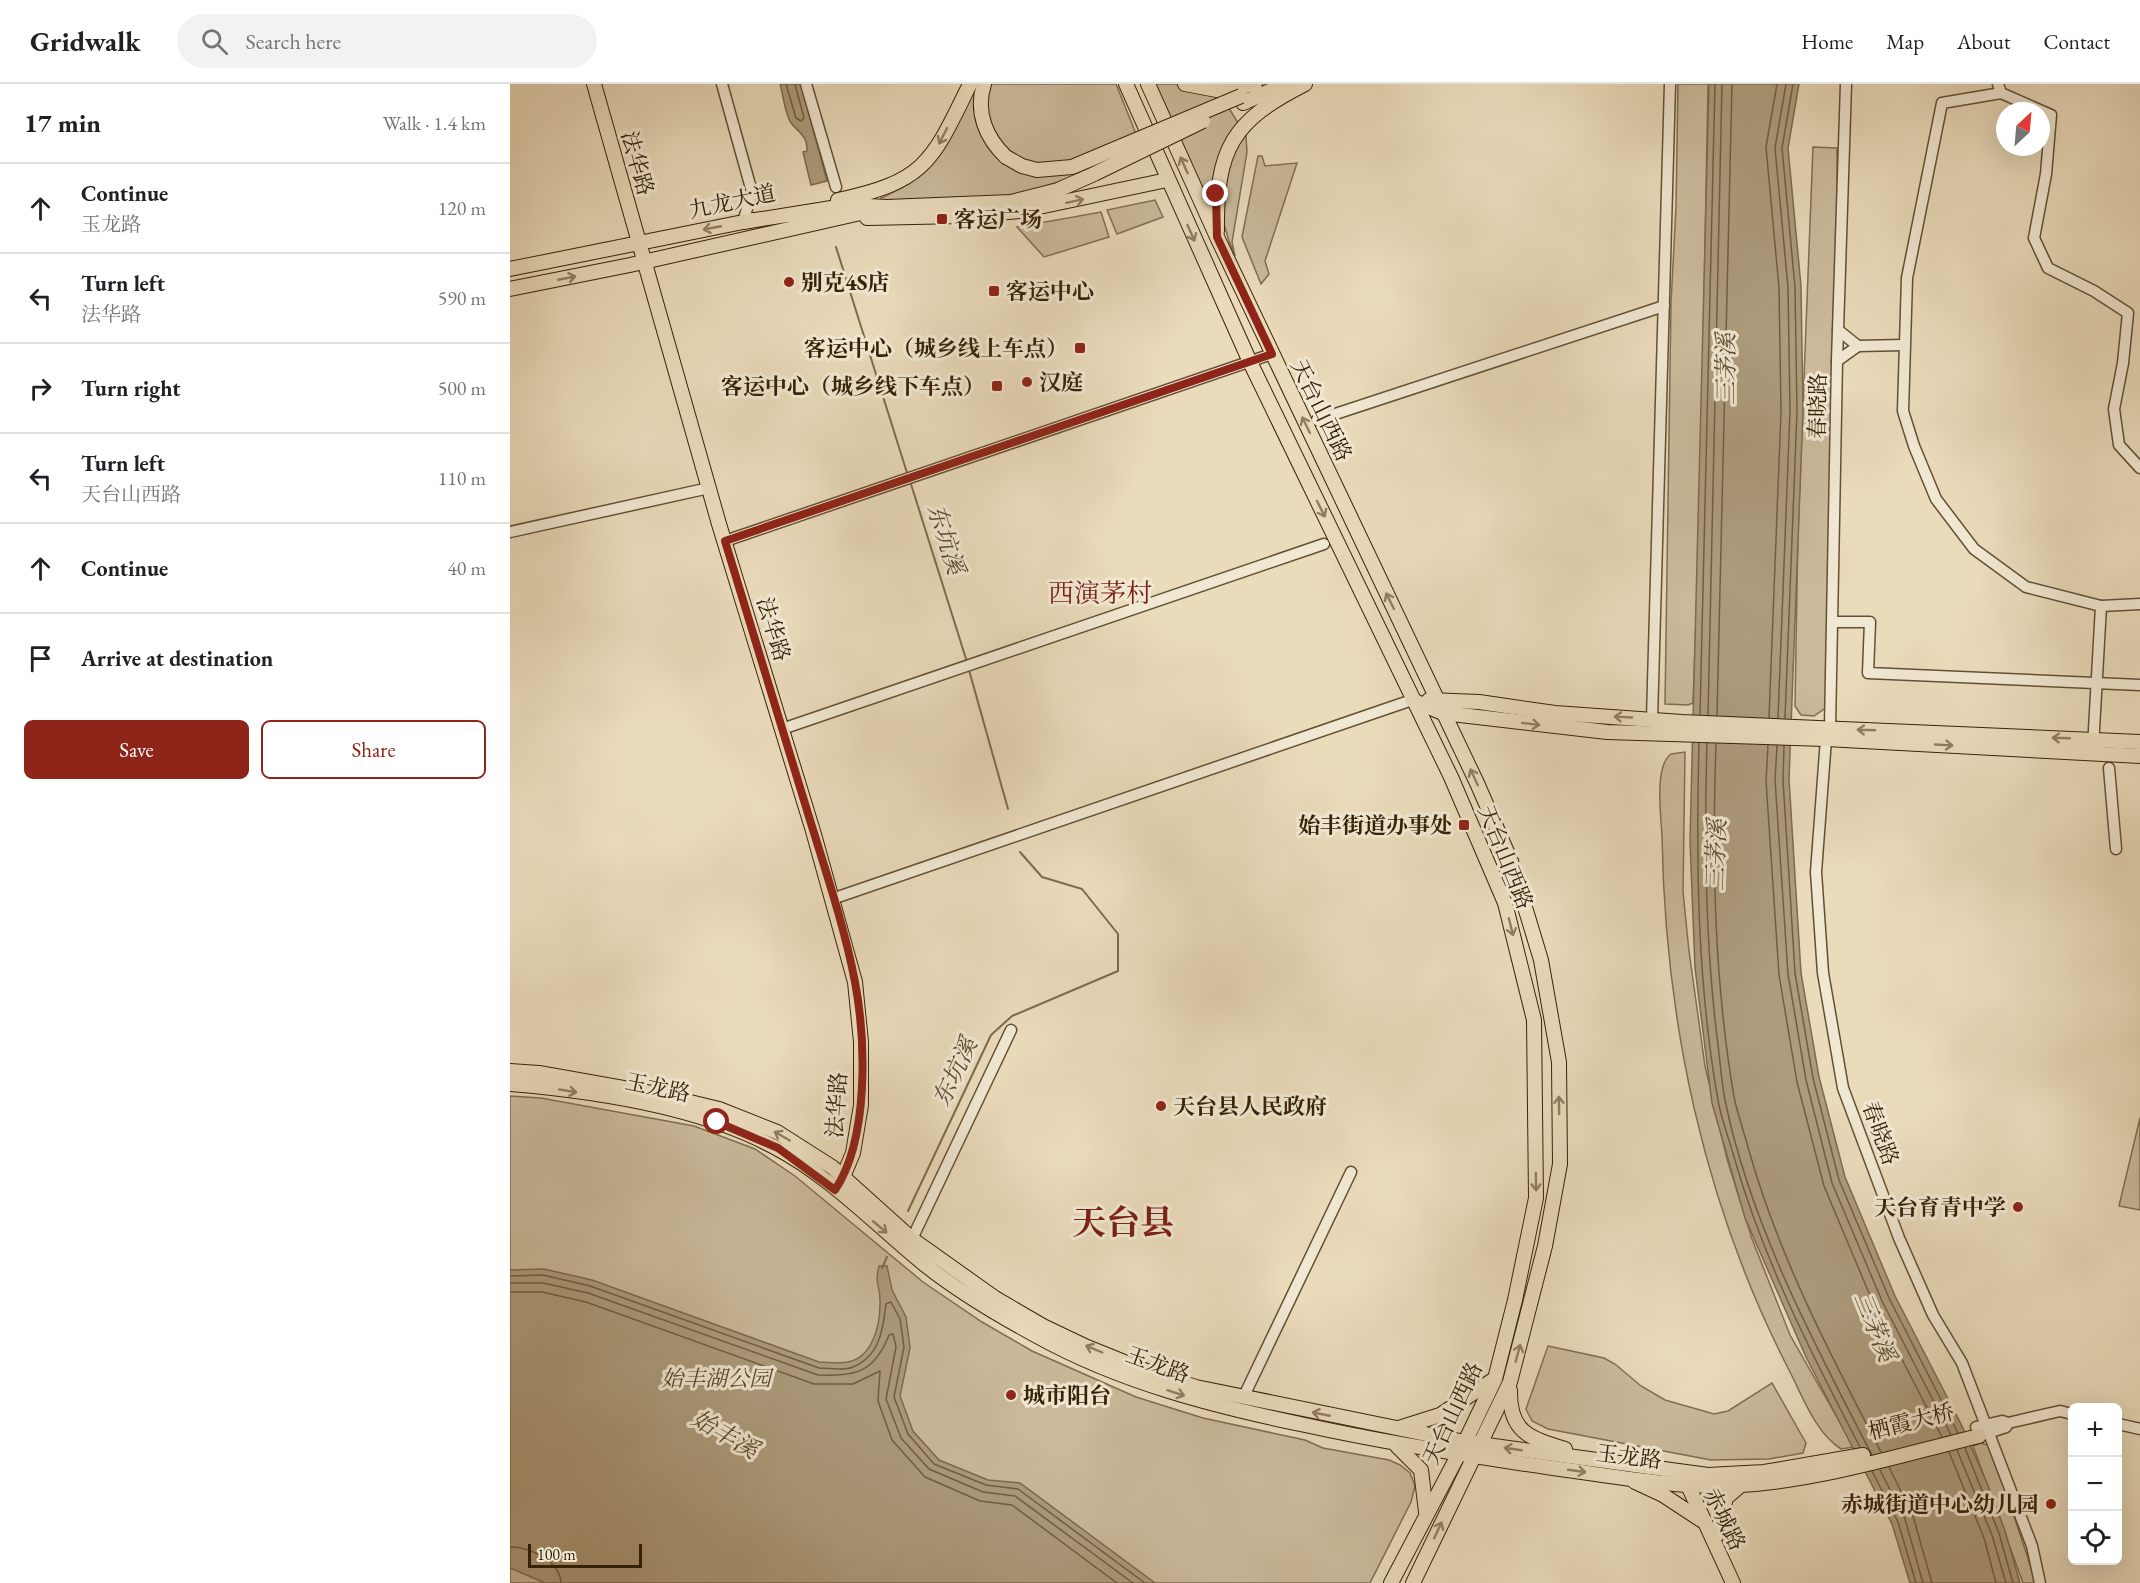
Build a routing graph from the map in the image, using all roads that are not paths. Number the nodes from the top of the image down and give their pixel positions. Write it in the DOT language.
graph roads {
  1 [pos="594,84"];
  2 [pos="722,84"];
  3 [pos="806,84"];
  4 [pos="969,84"];
  5 [pos="984,84"];
  6 [pos="1119,84"];
  7 [pos="1126,84"];
  8 [pos="1148,84"];
  9 [pos="1185,84"];
  10 [pos="1285,84"];
  11 [pos="1305,84"];
  12 [pos="1670,84"];
  13 [pos="1846,84"];
  14 [pos="1266,85"];
  15 [pos="2000,88"];
  16 [pos="1235,95"];
  17 [pos="1136,109"];
  18 [pos="1167,180"];
  19 [pos="836,187"];
  20 [pos="886,207"];
  21 [pos="744,222"];
  22 [pos="1217,237"];
  23 [pos="639,242"];
  24 [pos="726,244"];
  25 [pos="645,262"];
  26 [pos="510,269"];
  27 [pos="510,289"];
  28 [pos="1664,306"];
  29 [pos="1838,330"];
  30 [pos="1904,345"];
  31 [pos="1858,346"];
  32 [pos="1272,354"];
  33 [pos="1836,361"];
  34 [pos="1250,362"];
  35 [pos="1317,420"];
  36 [pos="2140,468"];
  37 [pos="709,488"];
  38 [pos="510,532"];
  39 [pos="725,541"];
  40 [pos="1324,544"];
  41 [pos="2140,604"];
  42 [pos="2101,606"];
  43 [pos="1834,622"];
  44 [pos="2096,683"];
  45 [pos="2140,685"];
  46 [pos="1412,700"];
  47 [pos="1440,707"];
  48 [pos="1652,719"];
  49 [pos="1681,728"];
  50 [pos="782,729"];
  51 [pos="1828,734"];
  52 [pos="2140,742"];
  53 [pos="2093,746"];
  54 [pos="2140,756"];
  55 [pos="2109,768"];
  56 [pos="2116,849"];
  57 [pos="1507,852"];
  58 [pos="1487,860"];
  59 [pos="832,899"];
  60 [pos="1551,1018"];
  61 [pos="1534,1020"];
  62 [pos="1011,1030"];
  63 [pos="510,1071"];
  64 [pos="510,1084"];
  65 [pos="1351,1172"];
  66 [pos="844,1177"];
  67 [pos="835,1190"];
  68 [pos="912,1239"];
  69 [pos="1494,1379"];
  70 [pos="1510,1382"];
  71 [pos="1243,1398"];
  72 [pos="2068,1413"];
  73 [pos="2122,1425"];
  74 [pos="1394,1429"];
  75 [pos="1982,1430"];
  76 [pos="2140,1430"];
  77 [pos="1465,1442"];
  78 [pos="1395,1444"];
  79 [pos="1481,1444"];
  80 [pos="1456,1455"];
  81 [pos="1473,1457"];
  82 [pos="1602,1461"];
  83 [pos="1858,1461"];
  84 [pos="1625,1477"];
  85 [pos="1690,1479"];
  86 [pos="1741,1485"];
  87 [pos="1426,1514"];
  88 [pos="1701,1520"];
  89 [pos="1716,1535"];
  90 [pos="1391,1583"];
  91 [pos="1413,1583"];
  92 [pos="1733,1583"];
  93 [pos="1742,1583"];
  94 [pos="2040,1583"];
  1 -- 23 [label="main road, 法华路"];
  2 -- 21 [label="street"];
  3 -- 19 [label="street"];
  4 -- 21 [label="main road, 九龙大道, one-way"];
  5 -- 16 [label="main road, bridge"];
  6 -- 17 [label="main road"];
  7 -- 17 [label="main road"];
  22 -- 8 [label="main road, 天台山西路, one-way"];
  9 -- 16 [label="main road"];
  10 -- 16 [label="main road"];
  11 -- 22 [label="main road"];
  12 -- 28 [label="street"];
  13 -- 29 [label="street, 春晓路"];
  14 -- 16 [label="main road"];
  15 -- 30 [label="street"];
  15 -- 36 [label="street"];
  16 -- 20 [label="main road, bridge"];
  17 -- 18 [label="main road, 天台山西路"];
  24 -- 18 [label="main road, one-way"];
  18 -- 34 [label="main road, 天台山西路, one-way"];
  20 -- 21 [label="main road"];
  20 -- 24 [label="main road"];
  21 -- 23 [label="main road, 九龙大道, one-way"];
  22 -- 32 [label="main road, 天台山西路"];
  23 -- 25 [label="main road, 法华路"];
  23 -- 26 [label="main road, 九龙大道"];
  24 -- 25 [label="main road, 九龙大道"];
  27 -- 25 [label="main road, 九龙大道, one-way"];
  25 -- 37 [label="main road, 法华路"];
  28 -- 35 [label="street"];
  28 -- 48 [label="street"];
  29 -- 31 [label="street"];
  29 -- 33 [label="street, 春晓路"];
  30 -- 31 [label="street"];
  30 -- 42 [label="street"];
  31 -- 33 [label="street"];
  32 -- 34 [label="street"];
  47 -- 32 [label="main road, 天台山西路, one-way"];
  33 -- 43 [label="street, 春晓路"];
  34 -- 39 [label="street"];
  34 -- 46 [label="main road, 天台山西路, one-way"];
  37 -- 38 [label="street"];
  37 -- 39 [label="main road, 法华路"];
  39 -- 50 [label="main road, 法华路"];
  40 -- 50 [label="street"];
  41 -- 42 [label="street"];
  42 -- 44 [label="street"];
  43 -- 44 [label="street"];
  43 -- 51 [label="street, 春晓路"];
  44 -- 45 [label="street"];
  44 -- 53 [label="street"];
  46 -- 47 [label="main road"];
  46 -- 58 [label="main road, 天台山西路"];
  46 -- 59 [label="street"];
  48 -- 47 [label="main road, one-way"];
  47 -- 49 [label="main road, one-way"];
  57 -- 47 [label="main road, 天台山西路, one-way"];
  48 -- 49 [label="main road"];
  49 -- 51 [label="main road"];
  50 -- 59 [label="main road, 法华路"];
  51 -- 53 [label="main road"];
  51 -- 75 [label="street, 春晓路"];
  52 -- 53 [label="main road"];
  53 -- 54 [label="main road"];
  55 -- 56 [label="street"];
  57 -- 58 [label="main road"];
  57 -- 60 [label="main road, 天台山西路"];
  58 -- 61 [label="main road, 天台山西路, one-way"];
  59 -- 66 [label="main road, 法华路"];
  60 -- 61 [label="main road"];
  70 -- 60 [label="main road, 天台山西路, one-way"];
  61 -- 69 [label="main road, 天台山西路, one-way"];
  62 -- 68 [label="street"];
  66 -- 63 [label="main road, 玉龙路, one-way"];
  64 -- 67 [label="main road, 玉龙路, one-way"];
  65 -- 71 [label="street"];
  66 -- 67 [label="main road, 法华路"];
  66 -- 68 [label="main road, 玉龙路"];
  67 -- 78 [label="main road, 玉龙路, one-way"];
  71 -- 68 [label="main road, 玉龙路, one-way"];
  69 -- 74 [label="main road"];
  69 -- 77 [label="main road, 天台山西路"];
  70 -- 79 [label="main road, 天台山西路"];
  70 -- 82 [label="main road"];
  74 -- 71 [label="main road, 玉龙路, one-way"];
  72 -- 75 [label="street"];
  73 -- 76 [label="street"];
  74 -- 77 [label="main road, 玉龙路"];
  75 -- 83 [label="main road, 栖霞大桥"];
  75 -- 94 [label="street, 春晓路"];
  77 -- 79 [label="main road, 玉龙路"];
  77 -- 80 [label="main road, 天台山西路"];
  78 -- 80 [label="main road, 玉龙路"];
  78 -- 87 [label="main road"];
  79 -- 81 [label="main road, 天台山西路"];
  82 -- 79 [label="main road, 玉龙路, one-way"];
  80 -- 81 [label="main road, 玉龙路"];
  80 -- 87 [label="main road, 天台山西路"];
  81 -- 84 [label="main road, 玉龙路, one-way"];
  91 -- 81 [label="main road, 天台山西路, one-way"];
  82 -- 85 [label="main road, 玉龙路"];
  83 -- 85 [label="main road, 玉龙路"];
  83 -- 86 [label="main road, 玉龙路"];
  84 -- 85 [label="main road, 玉龙路"];
  84 -- 88 [label="main road"];
  85 -- 86 [label="main road, 玉龙路"];
  85 -- 88 [label="main road, 赤城路"];
  85 -- 89 [label="main road, 赤城路"];
  86 -- 89 [label="main road"];
  87 -- 90 [label="main road, 天台山西路"];
  88 -- 92 [label="main road, 赤城路"];
  89 -- 93 [label="main road, 赤城路"];
}
